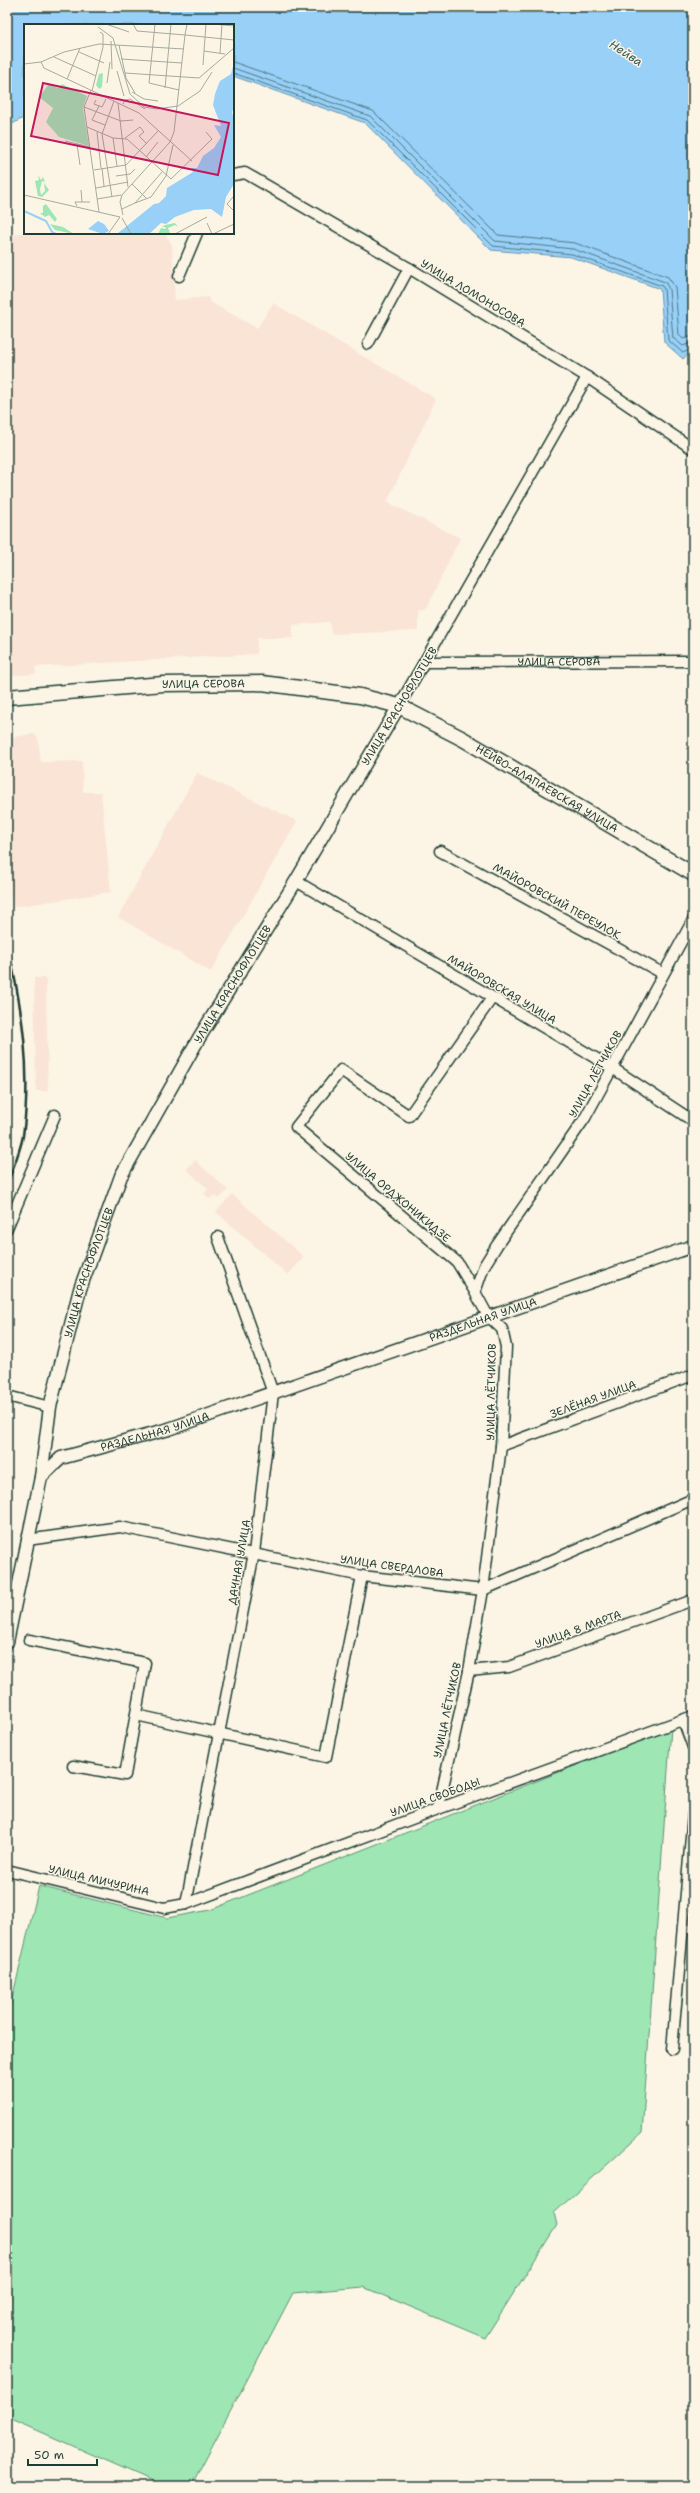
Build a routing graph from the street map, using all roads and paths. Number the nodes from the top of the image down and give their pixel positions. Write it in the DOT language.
graph roads {
  1 [pos="234,175"];
  2 [pos="197,234"];
  3 [pos="409,268"];
  4 [pos="179,276"];
  5 [pos="368,344"];
  6 [pos="587,377"];
  7 [pos="693,449"];
  8 [pos="693,661"];
  9 [pos="426,662"];
  10 [pos="7,697"];
  11 [pos="399,706"];
  12 [pos="440,851"];
  13 [pos="693,874"];
  14 [pos="296,881"];
  15 [pos="693,920"];
  16 [pos="662,973"];
  17 [pos="492,998"];
  18 [pos="614,1069"];
  19 [pos="55,1115"];
  20 [pos="693,1121"];
  21 [pos="7,1228"];
  22 [pos="218,1237"];
  23 [pos="693,1246"];
  24 [pos="475,1292"];
  25 [pos="488,1316"];
  26 [pos="693,1375"];
  27 [pos="273,1393"];
  28 [pos="7,1396"];
  29 [pos="50,1407"];
  30 [pos="502,1446"];
  31 [pos="41,1477"];
  32 [pos="693,1499"];
  33 [pos="27,1540"];
  34 [pos="254,1553"];
  35 [pos="362,1576"];
  36 [pos="483,1590"];
  37 [pos="693,1600"];
  38 [pos="29,1640"];
  39 [pos="7,1642"];
  40 [pos="468,1671"];
  41 [pos="136,1715"];
  42 [pos="693,1716"];
  43 [pos="683,1720"];
  44 [pos="218,1734"];
  45 [pos="693,1747"];
  46 [pos="73,1766"];
  47 [pos="438,1808"];
  48 [pos="693,1814"];
  49 [pos="7,1870"];
  50 [pos="690,1888"];
  51 [pos="186,1904"];
  52 [pos="672,2049"];
  1 -- 3 [label="street, УЛИЦА ЛОМОНОСОВА"];
  2 -- 4 [label="street"];
  3 -- 5 [label="street"];
  3 -- 6 [label="street, УЛИЦА ЛОМОНОСОВА"];
  6 -- 7 [label="street, УЛИЦА ЛОМОНОСОВА"];
  6 -- 9 [label="street, УЛИЦА КРАСНОФЛОТЦЕВ"];
  8 -- 9 [label="street, УЛИЦА СЕРОВА"];
  9 -- 11 [label="street, УЛИЦА КРАСНОФЛОТЦЕВ"];
  10 -- 11 [label="main road, УЛИЦА СЕРОВА"];
  11 -- 13 [label="main road, НЕЙВО-АЛАПАЕВСКАЯ УЛИЦА"];
  11 -- 14 [label="street, УЛИЦА КРАСНОФЛОТЦЕВ"];
  12 -- 16 [label="street, МАЙОРОВСКИЙ ПЕРЕУЛОК"];
  14 -- 17 [label="street, МАЙОРОВСКАЯ УЛИЦА"];
  14 -- 29 [label="street, УЛИЦА КРАСНОФЛОТЦЕВ"];
  15 -- 16 [label="street, УЛИЦА ЛЁТЧИКОВ"];
  16 -- 18 [label="street, УЛИЦА ЛЁТЧИКОВ"];
  17 -- 18 [label="street, МАЙОРОВСКАЯ УЛИЦА"];
  17 -- 24 [label="street, УЛИЦА ОРДЖОНИКИДЗЕ"];
  18 -- 20 [label="street, МАЙОРОВСКАЯ УЛИЦА"];
  18 -- 24 [label="street, УЛИЦА ЛЁТЧИКОВ"];
  19 -- 21 [label="street"];
  22 -- 27 [label="street"];
  23 -- 25 [label="street, РАЗДЕЛЬНАЯ УЛИЦА"];
  24 -- 25 [label="street, УЛИЦА ЛЁТЧИКОВ"];
  25 -- 27 [label="street, РАЗДЕЛЬНАЯ УЛИЦА"];
  25 -- 30 [label="street, УЛИЦА ЛЁТЧИКОВ"];
  26 -- 30 [label="street, ЗЕЛЁНАЯ УЛИЦА"];
  27 -- 31 [label="street, РАЗДЕЛЬНАЯ УЛИЦА"];
  27 -- 34 [label="street, ДАЧНАЯ УЛИЦА"];
  28 -- 29 [label="street"];
  29 -- 31 [label="street, УЛИЦА КРАСНОФЛОТЦЕВ"];
  30 -- 36 [label="street, УЛИЦА ЛЁТЧИКОВ"];
  31 -- 33 [label="street, УЛИЦА КРАСНОФЛОТЦЕВ"];
  32 -- 36 [label="street"];
  33 -- 34 [label="street, УЛИЦА СВЕРДЛОВА"];
  33 -- 39 [label="street, УЛИЦА КРАСНОФЛОТЦЕВ"];
  34 -- 35 [label="street, УЛИЦА СВЕРДЛОВА"];
  34 -- 44 [label="street, ДАЧНАЯ УЛИЦА"];
  35 -- 36 [label="street, УЛИЦА СВЕРДЛОВА"];
  35 -- 44 [label="street"];
  36 -- 40 [label="street, УЛИЦА ЛЁТЧИКОВ"];
  37 -- 40 [label="street, УЛИЦА 8 МАРТА"];
  38 -- 41 [label="street"];
  40 -- 47 [label="street, УЛИЦА ЛЁТЧИКОВ"];
  41 -- 44 [label="street"];
  41 -- 46 [label="street"];
  42 -- 43 [label="street, УЛИЦА СВОБОДЫ"];
  43 -- 45 [label="street"];
  43 -- 47 [label="street, УЛИЦА СВОБОДЫ"];
  44 -- 51 [label="street, ДАЧНАЯ УЛИЦА"];
  47 -- 51 [label="street, УЛИЦА СВОБОДЫ"];
  48 -- 50 [label="street"];
  49 -- 51 [label="street, УЛИЦА МИЧУРИНА"];
  50 -- 52 [label="street"];
}
